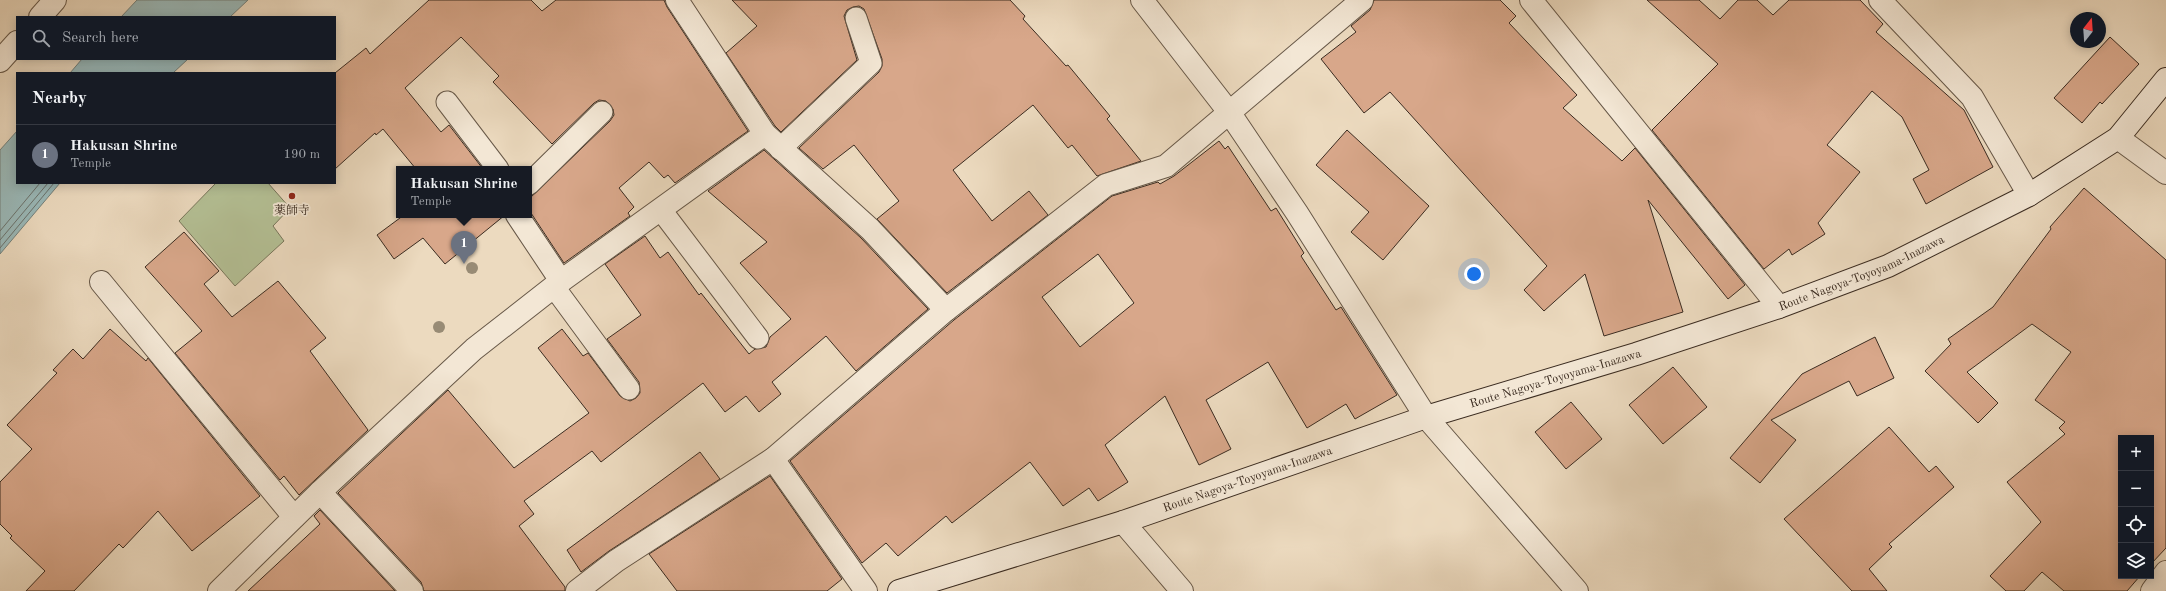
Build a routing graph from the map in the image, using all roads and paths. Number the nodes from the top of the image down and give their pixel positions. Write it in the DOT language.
graph roads {
  1 [pos="56,0"];
  2 [pos="678,0"];
  3 [pos="1142,0"];
  4 [pos="1362,0"];
  5 [pos="1531,0"];
  6 [pos="1880,0"];
  7 [pos="41,16"];
  8 [pos="856,18"];
  9 [pos="16,43"];
  10 [pos="0,61"];
  11 [pos="2166,79"];
  12 [pos="447,102"];
  13 [pos="602,112"];
  14 [pos="1229,112"];
  15 [pos="2118,138"];
  16 [pos="773,142"];
  17 [pos="496,166"];
  18 [pos="2166,173"];
  19 [pos="532,181"];
  20 [pos="2029,195"];
  21 [pos="660,210"];
  22 [pos="519,218"];
  23 [pos="101,282"];
  24 [pos="558,284"];
  25 [pos="1779,308"];
  26 [pos="946,310"];
  27 [pos="758,338"];
  28 [pos="629,390"];
  29 [pos="1426,417"];
  30 [pos="774,459"];
  31 [pos="320,492"];
  32 [pos="294,517"];
  33 [pos="1123,522"];
  34 [pos="2166,572"];
  35 [pos="219,591"];
  36 [pos="412,591"];
  37 [pos="577,591"];
  38 [pos="866,591"];
  39 [pos="899,591"];
  40 [pos="1182,591"];
  41 [pos="1577,591"];
  42 [pos="2152,591"];
  1 -- 7 [label="street"];
  2 -- 16 [label="street"];
  3 -- 14 [label="street"];
  4 -- 14 [label="street"];
  5 -- 25 [label="street"];
  6 -- 20 [label="street"];
  8 -- 16 [label="lane"];
  9 -- 10 [label="street"];
  11 -- 15 [label="street, Route Nagoya-Toyoyama-Inazawa"];
  12 -- 17 [label="lane"];
  13 -- 19 [label="lane"];
  14 -- 26 [label="street"];
  14 -- 29 [label="street"];
  15 -- 18 [label="street"];
  15 -- 20 [label="street, Route Nagoya-Toyoyama-Inazawa"];
  16 -- 21 [label="street"];
  16 -- 26 [label="street"];
  20 -- 25 [label="street, Route Nagoya-Toyoyama-Inazawa"];
  21 -- 24 [label="street"];
  21 -- 27 [label="lane"];
  22 -- 24 [label="street"];
  23 -- 32 [label="street"];
  24 -- 28 [label="lane"];
  24 -- 31 [label="street"];
  25 -- 29 [label="street, Route Nagoya-Toyoyama-Inazawa"];
  26 -- 30 [label="street"];
  29 -- 33 [label="street, Route Nagoya-Toyoyama-Inazawa"];
  29 -- 41 [label="street"];
  30 -- 37 [label="street"];
  30 -- 38 [label="street"];
  31 -- 32 [label="street"];
  31 -- 36 [label="street"];
  32 -- 35 [label="street"];
  33 -- 39 [label="street, Route Nagoya-Toyoyama-Inazawa"];
  33 -- 40 [label="street"];
  34 -- 42 [label="street"];
}
